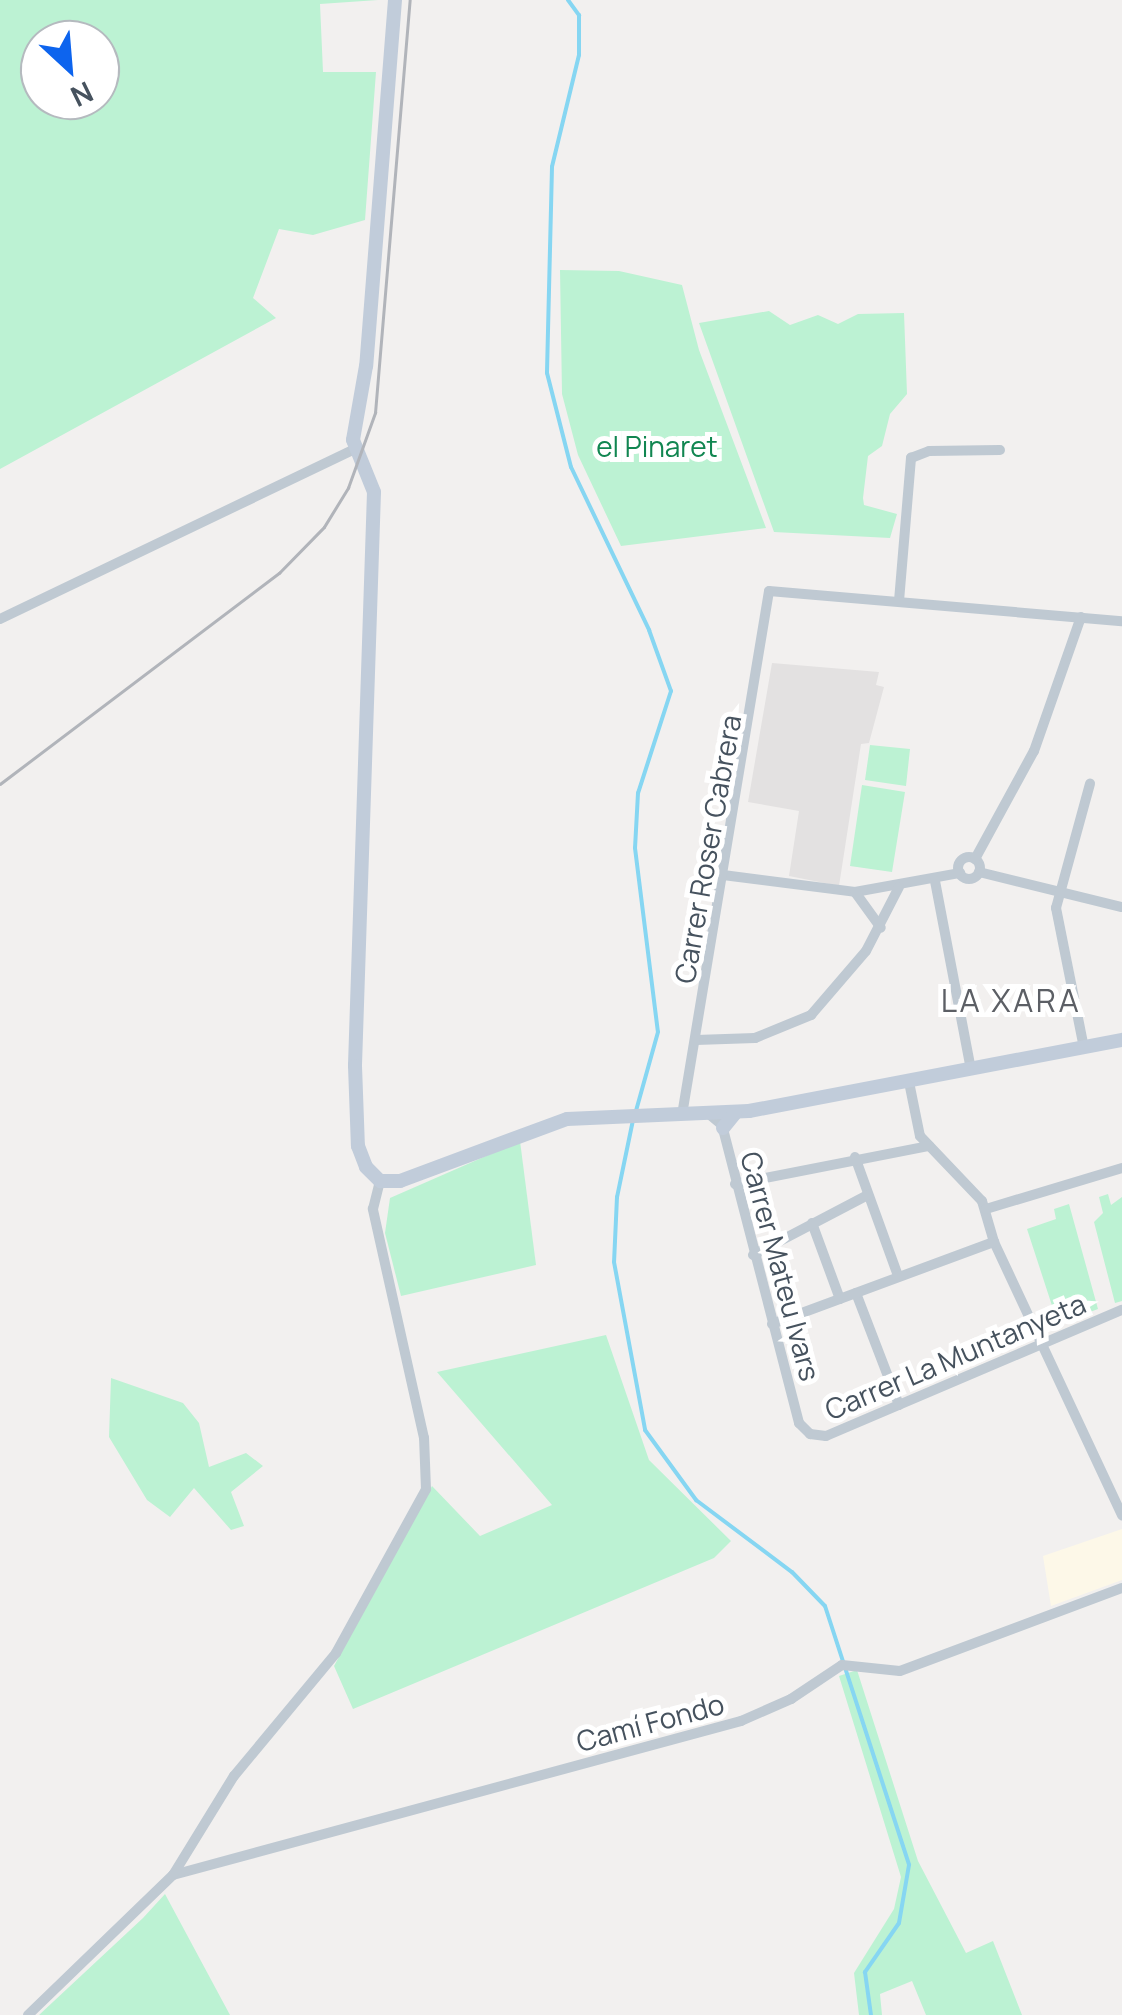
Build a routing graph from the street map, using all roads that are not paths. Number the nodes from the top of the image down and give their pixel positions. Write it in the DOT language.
graph roads {
  1 [pos="395,0"];
  2 [pos="355,449"];
  3 [pos="1000,450"];
  4 [pos="899,601"];
  5 [pos="1082,618"];
  6 [pos="0,619"];
  7 [pos="1122,620"];
  8 [pos="1090,784"];
  9 [pos="975,859"];
  10 [pos="980,872"];
  11 [pos="960,873"];
  12 [pos="724,875"];
  13 [pos="935,881"];
  14 [pos="900,887"];
  15 [pos="855,892"];
  16 [pos="1064,893"];
  17 [pos="1122,907"];
  18 [pos="880,928"];
  19 [pos="696,1040"];
  20 [pos="1122,1040"];
  21 [pos="1084,1048"];
  22 [pos="971,1070"];
  23 [pos="909,1082"];
  24 [pos="735,1112"];
  25 [pos="682,1114"];
  26 [pos="710,1115"];
  27 [pos="723,1128"];
  28 [pos="930,1146"];
  29 [pos="855,1157"];
  30 [pos="1122,1168"];
  31 [pos="380,1181"];
  32 [pos="735,1184"];
  33 [pos="868,1195"];
  34 [pos="986,1209"];
  35 [pos="812,1223"];
  36 [pos="994,1242"];
  37 [pos="753,1256"];
  38 [pos="898,1276"];
  39 [pos="856,1293"];
  40 [pos="840,1299"];
  41 [pos="1122,1310"];
  42 [pos="772,1324"];
  43 [pos="1040,1343"];
  44 [pos="898,1406"];
  45 [pos="806,1432"];
  46 [pos="1121,1515"];
  47 [pos="1122,1588"];
  48 [pos="173,1875"];
  49 [pos="28,2015"];
  1 -- 2 [label="main road"];
  2 -- 6 [label="street"];
  2 -- 31 [label="main road"];
  3 -- 4 [label="street"];
  4 -- 5 [label="street"];
  4 -- 12 [label="street, Carrer Roser Cabrera"];
  5 -- 7 [label="street"];
  5 -- 9 [label="street"];
  8 -- 16 [label="street"];
  9 -- 10 [label="street"];
  9 -- 11 [label="street"];
  10 -- 11 [label="street"];
  10 -- 16 [label="street"];
  11 -- 13 [label="street"];
  12 -- 15 [label="street"];
  12 -- 19 [label="street, Carrer Roser Cabrera"];
  13 -- 14 [label="street"];
  13 -- 22 [label="street"];
  14 -- 15 [label="street"];
  14 -- 18 [label="street"];
  15 -- 18 [label="street"];
  16 -- 17 [label="street"];
  16 -- 21 [label="street"];
  18 -- 19 [label="street"];
  19 -- 25 [label="street, Carrer Roser Cabrera"];
  20 -- 21 [label="main road"];
  21 -- 22 [label="main road"];
  22 -- 23 [label="main road"];
  23 -- 24 [label="main road"];
  23 -- 28 [label="street"];
  24 -- 26 [label="main road"];
  24 -- 27 [label="main road"];
  25 -- 26 [label="main road"];
  25 -- 31 [label="main road"];
  26 -- 27 [label="street, Carrer Mateu Ivars"];
  27 -- 32 [label="street, Carrer Mateu Ivars"];
  28 -- 29 [label="street"];
  28 -- 34 [label="street"];
  29 -- 32 [label="street"];
  29 -- 33 [label="street"];
  30 -- 34 [label="street"];
  31 -- 48 [label="street"];
  32 -- 37 [label="street, Carrer Mateu Ivars"];
  33 -- 35 [label="street"];
  33 -- 38 [label="street"];
  34 -- 36 [label="street"];
  35 -- 37 [label="street"];
  35 -- 40 [label="street"];
  36 -- 38 [label="street"];
  36 -- 43 [label="street"];
  37 -- 42 [label="street, Carrer Mateu Ivars"];
  38 -- 39 [label="street"];
  39 -- 40 [label="street"];
  39 -- 44 [label="street"];
  40 -- 42 [label="street"];
  41 -- 43 [label="street, Carrer La Muntanyeta"];
  42 -- 45 [label="street, Carrer Mateu Ivars"];
  43 -- 44 [label="street, Carrer La Muntanyeta"];
  43 -- 46 [label="street"];
  44 -- 45 [label="street, Carrer La Muntanyeta"];
  47 -- 48 [label="street, Camí Fondo"];
  48 -- 49 [label="street"];
}
